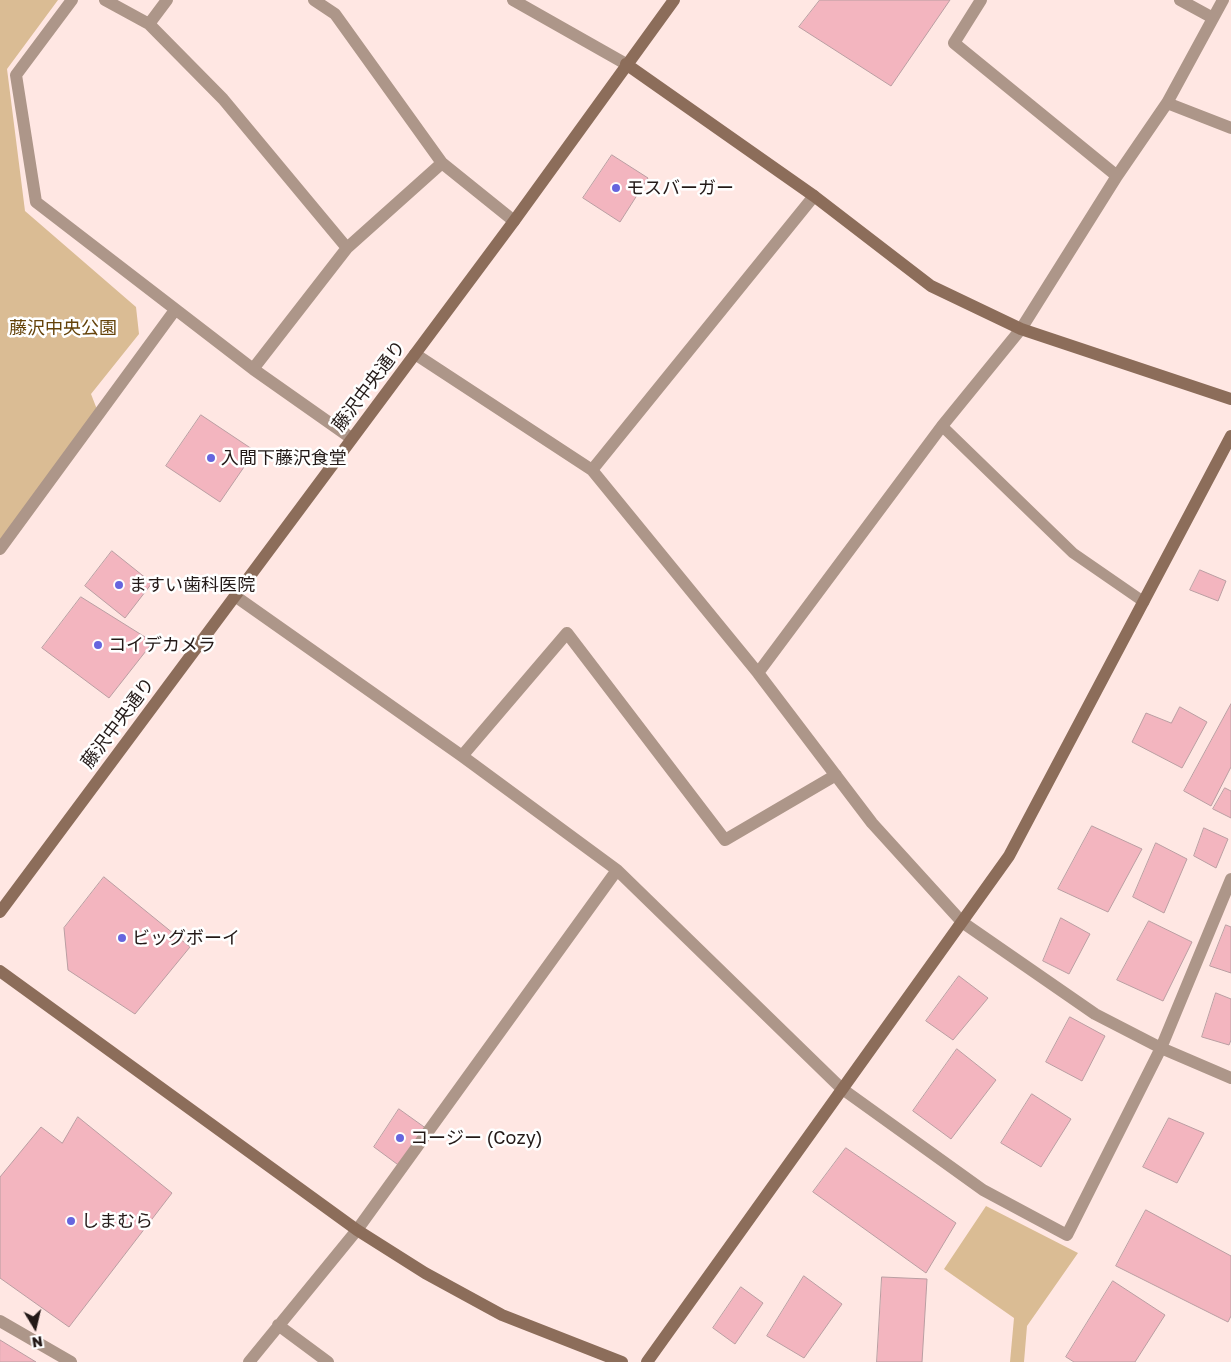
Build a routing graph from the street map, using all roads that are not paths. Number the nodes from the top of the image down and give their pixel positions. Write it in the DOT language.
graph roads {
  1 [pos="72,0"];
  2 [pos="105,0"];
  3 [pos="167,0"];
  4 [pos="314,0"];
  5 [pos="513,0"];
  6 [pos="674,0"];
  7 [pos="980,0"];
  8 [pos="1180,0"];
  9 [pos="1223,0"];
  10 [pos="1213,18"];
  11 [pos="149,24"];
  12 [pos="626,64"];
  13 [pos="1167,103"];
  14 [pos="1231,128"];
  15 [pos="442,163"];
  16 [pos="1117,176"];
  17 [pos="814,196"];
  18 [pos="514,221"];
  19 [pos="347,248"];
  20 [pos="175,310"];
  21 [pos="1021,329"];
  22 [pos="415,354"];
  23 [pos="253,369"];
  24 [pos="1231,399"];
  25 [pos="942,426"];
  26 [pos="1231,436"];
  27 [pos="351,438"];
  28 [pos="592,470"];
  29 [pos="0,549"];
  30 [pos="235,596"];
  31 [pos="1144,602"];
  32 [pos="758,673"];
  33 [pos="462,756"];
  34 [pos="836,775"];
  35 [pos="617,870"];
  36 [pos="1231,879"];
  37 [pos="0,912"];
  38 [pos="962,922"];
  39 [pos="0,971"];
  40 [pos="1161,1048"];
  41 [pos="1231,1078"];
  42 [pos="841,1088"];
  43 [pos="357,1230"];
  44 [pos="0,1321"];
  45 [pos="278,1325"];
  46 [pos="71,1362"];
  47 [pos="249,1362"];
  48 [pos="328,1362"];
  49 [pos="622,1362"];
  50 [pos="647,1362"];
  1 -- 20 [label="street"];
  2 -- 11 [label="street"];
  3 -- 11 [label="street"];
  4 -- 15 [label="street"];
  5 -- 12 [label="street"];
  6 -- 12 [label="street, 藤沢中央通り"];
  7 -- 16 [label="street"];
  8 -- 10 [label="street"];
  9 -- 10 [label="street"];
  10 -- 13 [label="street"];
  11 -- 19 [label="street"];
  12 -- 17 [label="street"];
  12 -- 18 [label="street, 藤沢中央通り"];
  13 -- 14 [label="street"];
  13 -- 16 [label="street"];
  15 -- 18 [label="street"];
  15 -- 19 [label="street"];
  16 -- 21 [label="street"];
  17 -- 21 [label="street"];
  17 -- 28 [label="street"];
  18 -- 22 [label="street, 藤沢中央通り"];
  19 -- 23 [label="street"];
  20 -- 23 [label="street"];
  20 -- 29 [label="street"];
  21 -- 24 [label="street"];
  21 -- 25 [label="street"];
  22 -- 27 [label="street, 藤沢中央通り"];
  22 -- 28 [label="street"];
  23 -- 27 [label="street"];
  25 -- 31 [label="lane"];
  25 -- 32 [label="street"];
  26 -- 31 [label="street"];
  27 -- 30 [label="street, 藤沢中央通り"];
  28 -- 32 [label="street"];
  30 -- 33 [label="street"];
  30 -- 37 [label="street, 藤沢中央通り"];
  31 -- 38 [label="street"];
  32 -- 34 [label="street"];
  33 -- 34 [label="street"];
  33 -- 35 [label="street"];
  34 -- 38 [label="street"];
  35 -- 42 [label="street"];
  35 -- 43 [label="street"];
  36 -- 40 [label="street"];
  38 -- 40 [label="street"];
  38 -- 42 [label="street"];
  39 -- 43 [label="street"];
  40 -- 41 [label="street"];
  40 -- 42 [label="street"];
  42 -- 50 [label="street"];
  43 -- 45 [label="street"];
  43 -- 49 [label="street"];
  44 -- 46 [label="street"];
  45 -- 47 [label="street"];
  45 -- 48 [label="street"];
}
